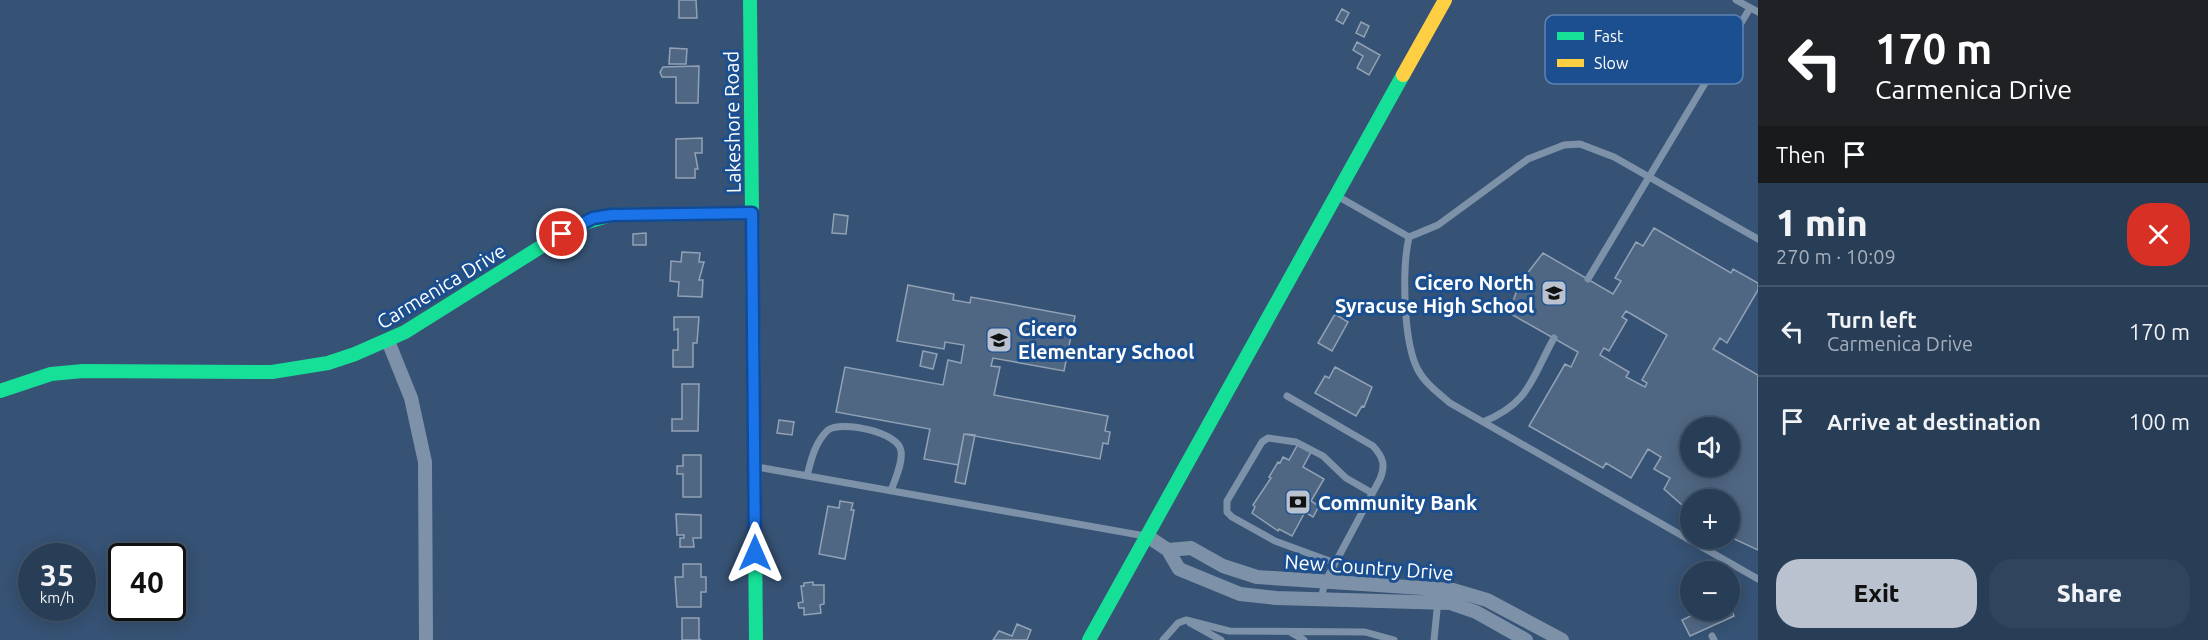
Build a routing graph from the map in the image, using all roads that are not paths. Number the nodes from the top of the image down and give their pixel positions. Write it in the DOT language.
graph roads {
  1 [pos="750,0"];
  2 [pos="1445,0"];
  3 [pos="1736,0"];
  4 [pos="1750,8"];
  5 [pos="1758,12"];
  6 [pos="1743,20"];
  7 [pos="1705,84"];
  8 [pos="1650,178"];
  9 [pos="1336,195"];
  10 [pos="752,213"];
  11 [pos="1409,237"];
  12 [pos="1758,239"];
  13 [pos="1588,279"];
  14 [pos="1554,338"];
  15 [pos="388,341"];
  16 [pos="0,391"];
  17 [pos="1287,396"];
  18 [pos="1483,422"];
  19 [pos="754,466"];
  20 [pos="807,476"];
  21 [pos="891,491"];
  22 [pos="1372,493"];
  23 [pos="1147,536"];
  24 [pos="1168,550"];
  25 [pos="1335,563"];
  26 [pos="1758,579"];
  27 [pos="1325,582"];
  28 [pos="1439,595"];
  29 [pos="1321,599"];
  30 [pos="1185,620"];
  31 [pos="1288,631"];
  32 [pos="426,640"];
  33 [pos="756,640"];
  34 [pos="1089,640"];
  35 [pos="1163,640"];
  36 [pos="1221,640"];
  37 [pos="1304,640"];
  38 [pos="1394,640"];
  39 [pos="1434,640"];
  40 [pos="1526,640"];
  41 [pos="1562,640"];
  1 -- 10 [label="street, Lakeshore Road"];
  2 -- 9 [label="street"];
  3 -- 4 [label="lane"];
  4 -- 5 [label="lane"];
  4 -- 6 [label="lane"];
  7 -- 8 [label="lane"];
  8 -- 11 [label="lane"];
  8 -- 12 [label="lane"];
  8 -- 13 [label="lane"];
  9 -- 11 [label="lane"];
  9 -- 23 [label="street"];
  10 -- 15 [label="street, Carmenica Drive"];
  10 -- 19 [label="street, Lakeshore Road"];
  11 -- 18 [label="lane"];
  14 -- 18 [label="lane"];
  15 -- 16 [label="street, Carmenica Drive"];
  15 -- 32 [label="street"];
  17 -- 22 [label="lane"];
  18 -- 26 [label="lane"];
  19 -- 20 [label="lane"];
  19 -- 33 [label="street, Lakeshore Road"];
  20 -- 21 [label="lane"];
  20 -- 21 [label="lane"];
  21 -- 23 [label="lane"];
  22 -- 25 [label="lane"];
  22 -- 25 [label="lane"];
  23 -- 24 [label="street, New Country Drive"];
  23 -- 34 [label="street"];
  24 -- 27 [label="street, New Country Drive"];
  24 -- 29 [label="street, New Country Drive"];
  25 -- 27 [label="lane"];
  27 -- 28 [label="street, New Country Drive"];
  27 -- 29 [label="lane"];
  28 -- 29 [label="street, New Country Drive"];
  28 -- 39 [label="lane"];
  28 -- 40 [label="street, New Country Drive"];
  28 -- 41 [label="street, New Country Drive"];
  30 -- 31 [label="lane"];
  30 -- 35 [label="lane"];
  30 -- 36 [label="lane"];
  31 -- 37 [label="lane"];
  31 -- 38 [label="lane"];
}
